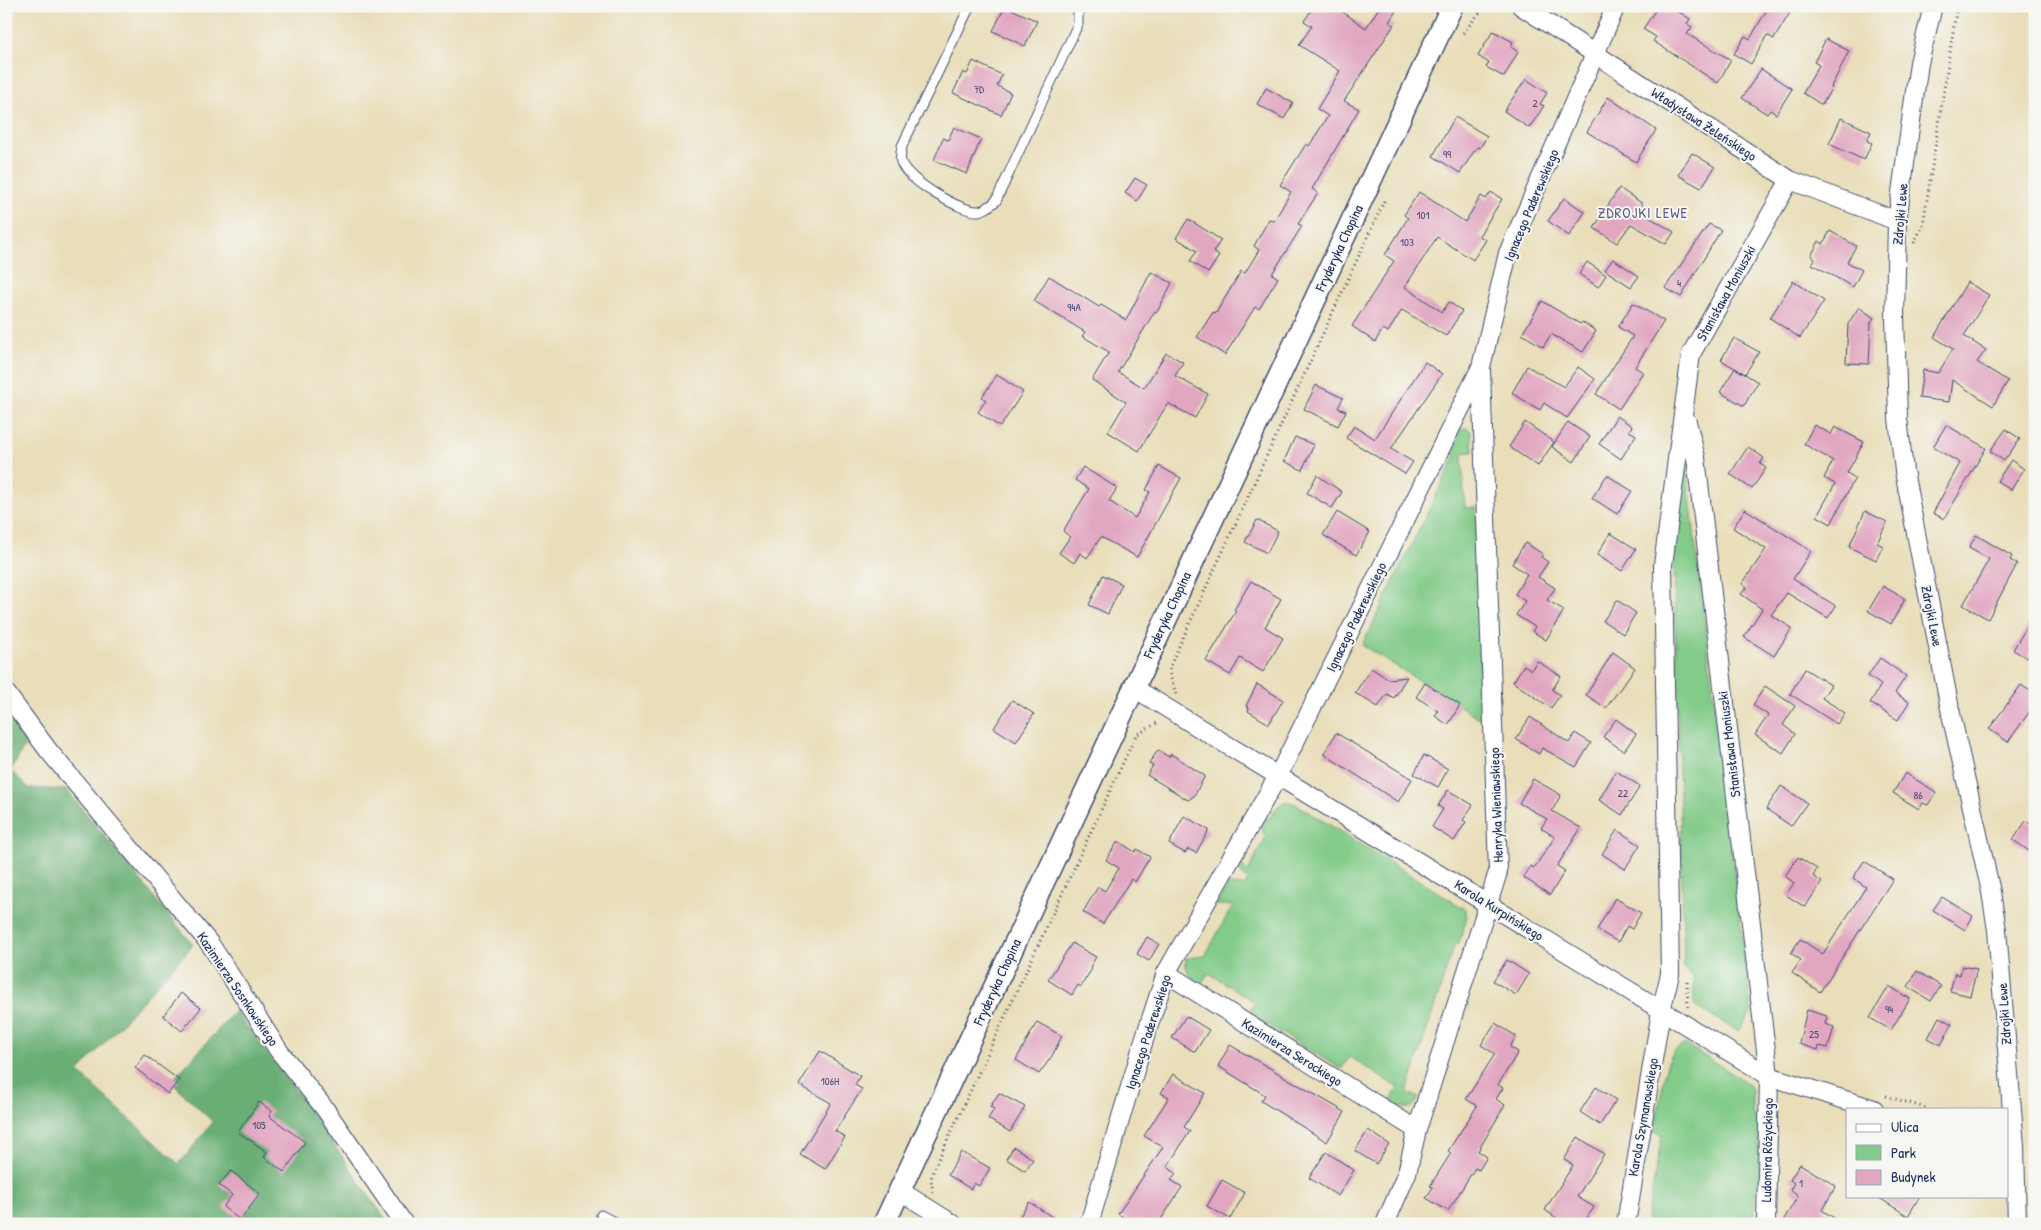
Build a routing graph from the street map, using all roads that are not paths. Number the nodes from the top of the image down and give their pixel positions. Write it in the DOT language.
graph roads {
  1 [pos="970,6"];
  2 [pos="1078,6"];
  3 [pos="1452,6"];
  4 [pos="1521,6"];
  5 [pos="1616,6"];
  6 [pos="1933,6"];
  7 [pos="1596,54"];
  8 [pos="1790,180"];
  9 [pos="1897,221"];
  10 [pos="1481,367"];
  11 [pos="1685,413"];
  12 [pos="1134,688"];
  13 [pos="6,693"];
  14 [pos="1278,776"];
  15 [pos="1488,903"];
  16 [pos="1166,973"];
  17 [pos="1661,1011"];
  18 [pos="1769,1076"];
  19 [pos="1878,1102"];
  20 [pos="1417,1130"];
  21 [pos="2011,1146"];
  22 [pos="900,1191"];
  23 [pos="601,1215"];
  24 [pos="404,1224"];
  25 [pos="618,1224"];
  26 [pos="884,1224"];
  27 [pos="953,1224"];
  28 [pos="1089,1224"];
  29 [pos="1385,1224"];
  30 [pos="1626,1224"];
  31 [pos="1766,1224"];
  32 [pos="2017,1224"];
  1 -- 2 [label="lane"];
  3 -- 12 [label="street, Fryderyka Chopina"];
  4 -- 7 [label="street, Władysława Żeleńskiego"];
  5 -- 7 [label="street, Ignacego Paderewskiego"];
  6 -- 9 [label="street, Zdrojki Lewe"];
  7 -- 8 [label="street, Władysława Żeleńskiego"];
  7 -- 10 [label="street, Ignacego Paderewskiego"];
  8 -- 9 [label="street, Władysława Żeleńskiego"];
  8 -- 11 [label="street, Stanisława Moniuszki"];
  9 -- 21 [label="street, Zdrojki Lewe"];
  10 -- 14 [label="street, Ignacego Paderewskiego"];
  10 -- 15 [label="street, Henryka Wieniawskiego"];
  11 -- 17 [label="street, Stanisława Moniuszki"];
  11 -- 18 [label="street, Stanisława Moniuszki"];
  12 -- 14 [label="street, Karola Kurpińskiego"];
  12 -- 22 [label="street, Fryderyka Chopina"];
  13 -- 24 [label="street, Kazimierza Sosnkowskiego"];
  14 -- 15 [label="street, Karola Kurpińskiego"];
  14 -- 16 [label="street, Ignacego Paderewskiego"];
  15 -- 17 [label="street, Karola Kurpińskiego"];
  15 -- 20 [label="street, Henryka Wieniawskiego"];
  16 -- 20 [label="street, Kazimierza Serockiego"];
  16 -- 28 [label="street, Ignacego Paderewskiego"];
  17 -- 18 [label="street, Karola Kurpińskiego"];
  17 -- 30 [label="street, Karola Szymanowskiego"];
  18 -- 19 [label="street, Karola Kurpińskiego"];
  18 -- 31 [label="street, Ludomira Różyckiego"];
  20 -- 29 [label="street, Henryka Wieniawskiego"];
  21 -- 32 [label="street, Zdrojki Lewe"];
  22 -- 26 [label="street, Fryderyka Chopina"];
  22 -- 27 [label="street"];
  23 -- 25 [label="lane"];
}
